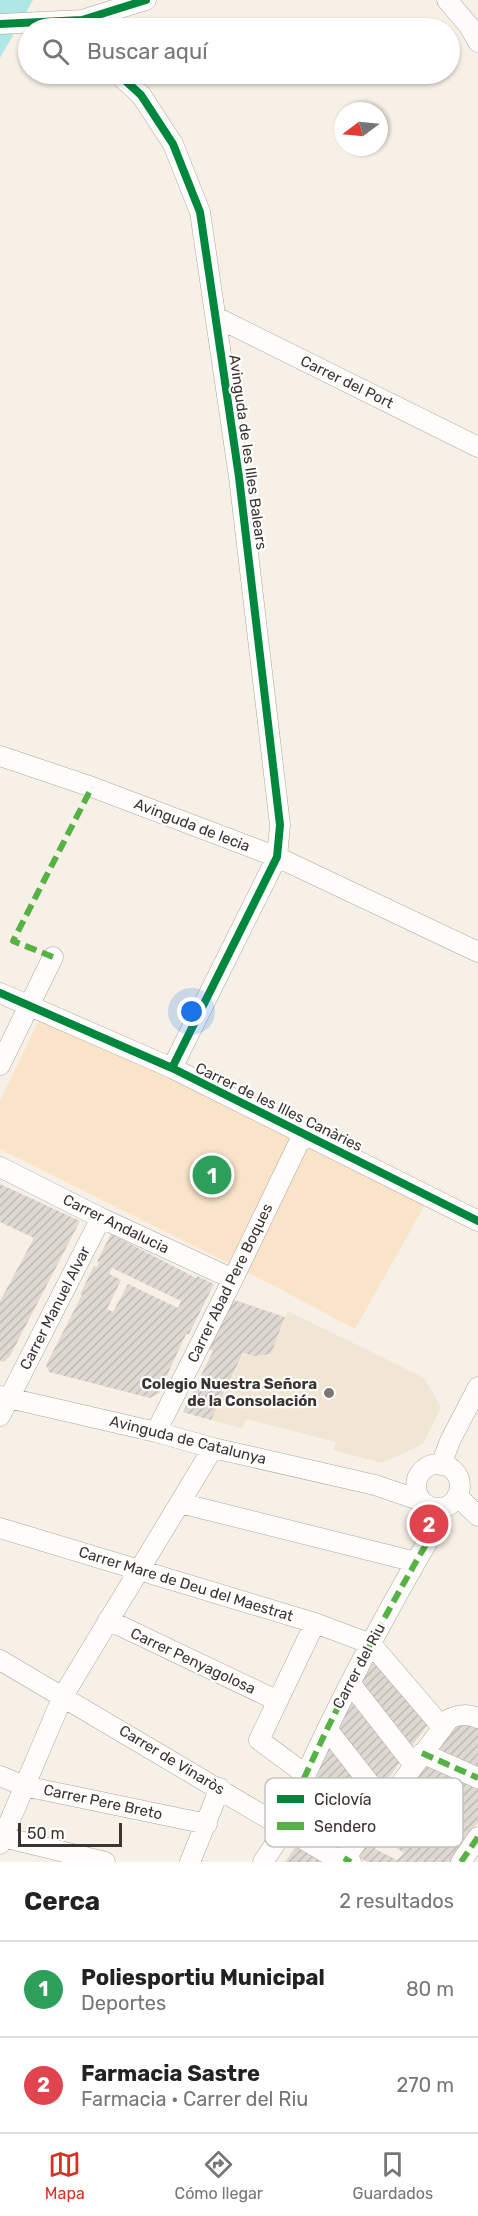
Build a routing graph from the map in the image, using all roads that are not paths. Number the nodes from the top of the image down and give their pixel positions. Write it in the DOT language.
graph roads {
  1 [pos="146,0"];
  2 [pos="447,0"];
  3 [pos="100,18"];
  4 [pos="0,24"];
  5 [pos="18,24"];
  6 [pos="478,42"];
  7 [pos="130,84"];
  8 [pos="216,317"];
  9 [pos="478,447"];
  10 [pos="0,756"];
  11 [pos="276,857"];
  12 [pos="478,952"];
  13 [pos="53,957"];
  14 [pos="0,993"];
  15 [pos="29,1006"];
  16 [pos="0,1065"];
  17 [pos="172,1068"];
  18 [pos="303,1134"];
  19 [pos="0,1167"];
  20 [pos="101,1218"];
  21 [pos="478,1221"];
  22 [pos="233,1279"];
  23 [pos="478,1387"];
  24 [pos="5,1397"];
  25 [pos="0,1416"];
  26 [pos="156,1431"];
  27 [pos="213,1448"];
  28 [pos="441,1464"];
  29 [pos="420,1472"];
  30 [pos="375,1485"];
  31 [pos="457,1496"];
  32 [pos="180,1503"];
  33 [pos="430,1504"];
  34 [pos="478,1516"];
  35 [pos="0,1528"];
  36 [pos="416,1562"];
  37 [pos="139,1570"];
  38 [pos="108,1620"];
  39 [pos="315,1623"];
  40 [pos="371,1644"];
  41 [pos="0,1660"];
  42 [pos="350,1683"];
  43 [pos="63,1696"];
  44 [pos="278,1701"];
  45 [pos="478,1718"];
  46 [pos="442,1727"];
  47 [pos="327,1729"];
  48 [pos="418,1759"];
  49 [pos="305,1774"];
  50 [pos="0,1776"];
  51 [pos="303,1778"];
  52 [pos="365,1778"];
  53 [pos="404,1778"];
  54 [pos="478,1778"];
  55 [pos="24,1786"];
  56 [pos="220,1788"];
  57 [pos="265,1816"];
  58 [pos="207,1824"];
  59 [pos="478,1837"];
  60 [pos="1,1840"];
  61 [pos="272,1847"];
  62 [pos="316,1847"];
  63 [pos="355,1847"];
  64 [pos="346,1861"];
  65 [pos="105,1862"];
  66 [pos="190,1862"];
  67 [pos="263,1862"];
  68 [pos="460,1862"];
  1 -- 3 [label="street"];
  2 -- 6 [label="street"];
  4 -- 5 [label="street"];
  7 -- 8 [label="street, Avinguda de les Illes Balears"];
  8 -- 9 [label="street, Carrer del Port"];
  8 -- 11 [label="street, Avinguda de les Illes Balears"];
  10 -- 11 [label="street, Avinguda de lecia"];
  11 -- 12 [label="street, Avinguda de lecia"];
  11 -- 17 [label="street, Avinguda de les Illes Balears"];
  13 -- 15 [label="street"];
  14 -- 15 [label="street, Carrer de les Illes Canàries"];
  15 -- 16 [label="street"];
  15 -- 17 [label="street, Carrer de les Illes Canàries"];
  17 -- 18 [label="street, Carrer de les Illes Canàries"];
  18 -- 21 [label="street, Carrer de les Illes Canàries"];
  18 -- 22 [label="street, Carrer Abad Pere Boques"];
  19 -- 20 [label="street, Carrer Andalucia"];
  20 -- 22 [label="street, Carrer Andalucia"];
  20 -- 24 [label="street, Carrer Manuel Alvar"];
  22 -- 26 [label="street, Carrer Abad Pere Boques"];
  23 -- 28 [label="street"];
  24 -- 25 [label="street, Carrer Manuel Alvar"];
  24 -- 26 [label="street, Avinguda de Catalunya"];
  26 -- 27 [label="street, Avinguda de Catalunya"];
  27 -- 30 [label="street, Avinguda de Catalunya"];
  27 -- 32 [label="street"];
  28 -- 29 [label="street"];
  28 -- 31 [label="street"];
  29 -- 30 [label="street, Avinguda de Catalunya"];
  29 -- 33 [label="street"];
  30 -- 33 [label="street, Avinguda de Catalunya"];
  31 -- 33 [label="street"];
  31 -- 34 [label="street"];
  32 -- 36 [label="street"];
  32 -- 37 [label="street"];
  33 -- 36 [label="street, Carrer del Riu"];
  35 -- 37 [label="street, Carrer Mare de Deu del Maestrat"];
  36 -- 40 [label="street, Carrer del Riu"];
  37 -- 38 [label="street"];
  37 -- 39 [label="street, Carrer Mare de Deu del Maestrat"];
  38 -- 43 [label="street"];
  38 -- 44 [label="street, Carrer Penyagolosa"];
  39 -- 40 [label="street, Carrer Mare de Deu del Maestrat"];
  39 -- 44 [label="street"];
  40 -- 42 [label="street, Carrer del Riu"];
  40 -- 46 [label="street"];
  41 -- 43 [label="street, Carrer de Vinaròs"];
  42 -- 47 [label="street, Carrer del Riu"];
  42 -- 48 [label="street"];
  43 -- 55 [label="street"];
  43 -- 56 [label="street, Carrer de Vinaròs"];
  44 -- 49 [label="street"];
  45 -- 46 [label="street"];
  46 -- 48 [label="street"];
  47 -- 49 [label="street, Carrer del Riu"];
  47 -- 52 [label="street"];
  48 -- 53 [label="street"];
  48 -- 54 [label="street"];
  49 -- 51 [label="street, Carrer del Riu"];
  50 -- 55 [label="street, Carrer Pere Breto"];
  55 -- 58 [label="street, Carrer Pere Breto"];
  55 -- 60 [label="street"];
  56 -- 57 [label="street, Carrer de Vinaròs"];
  56 -- 58 [label="street"];
  58 -- 66 [label="street"];
  59 -- 68 [label="street"];
  60 -- 65 [label="street"];
  61 -- 67 [label="street, Carrer del Riu"];
  62 -- 64 [label="street, Carrer de Vinaròs"];
  63 -- 64 [label="street"];
}
